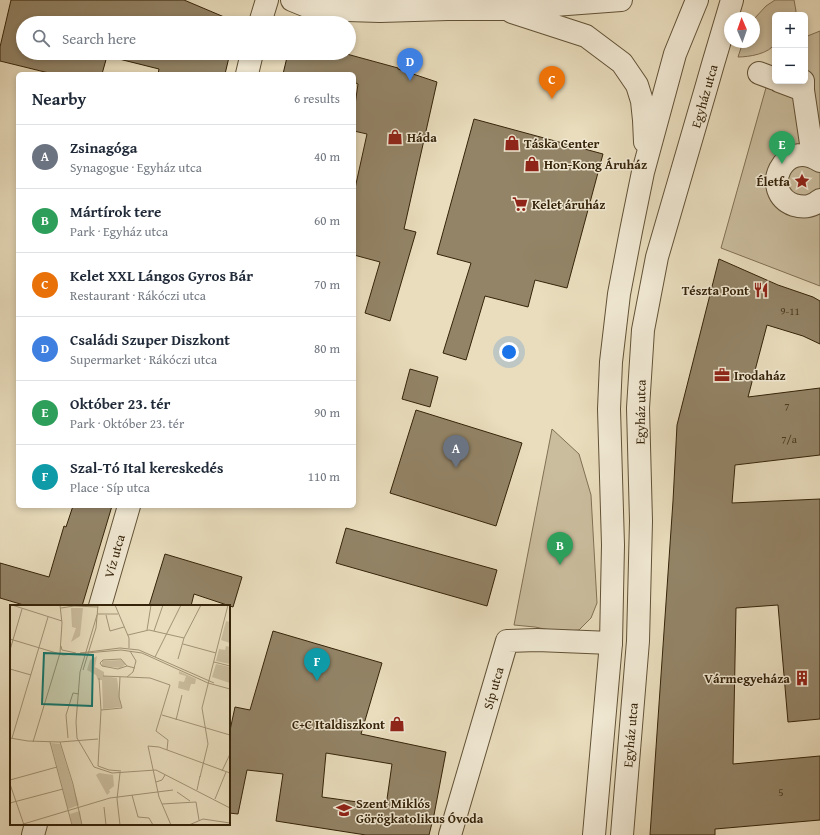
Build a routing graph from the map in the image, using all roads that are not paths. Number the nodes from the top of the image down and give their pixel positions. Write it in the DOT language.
graph roads {
  1 [pos="267,0"];
  2 [pos="292,0"];
  3 [pos="621,0"];
  4 [pos="697,0"];
  5 [pos="732,0"];
  6 [pos="501,9"];
  7 [pos="262,16"];
  8 [pos="250,60"];
  9 [pos="247,72"];
  10 [pos="803,85"];
  11 [pos="817,159"];
  12 [pos="643,172"];
  13 [pos="820,200"];
  14 [pos="128,508"];
  15 [pos="100,605"];
  16 [pos="612,643"];
  17 [pos="36,825"];
  18 [pos="33,835"];
  19 [pos="450,835"];
  20 [pos="594,835"];
  21 [pos="622,835"];
  1 -- 7 [label="street"];
  2 -- 6 [label="street"];
  3 -- 6 [label="street"];
  4 -- 12 [label="street, Egyház utca"];
  5 -- 21 [label="street, Egyház utca"];
  6 -- 12 [label="street"];
  8 -- 9 [label="street"];
  10 -- 11 [label="street"];
  11 -- 13 [label="street"];
  12 -- 16 [label="street, Egyház utca"];
  14 -- 15 [label="street, Víz utca"];
  16 -- 19 [label="street, Síp utca"];
  16 -- 20 [label="street, Egyház utca"];
  17 -- 18 [label="street"];
}
